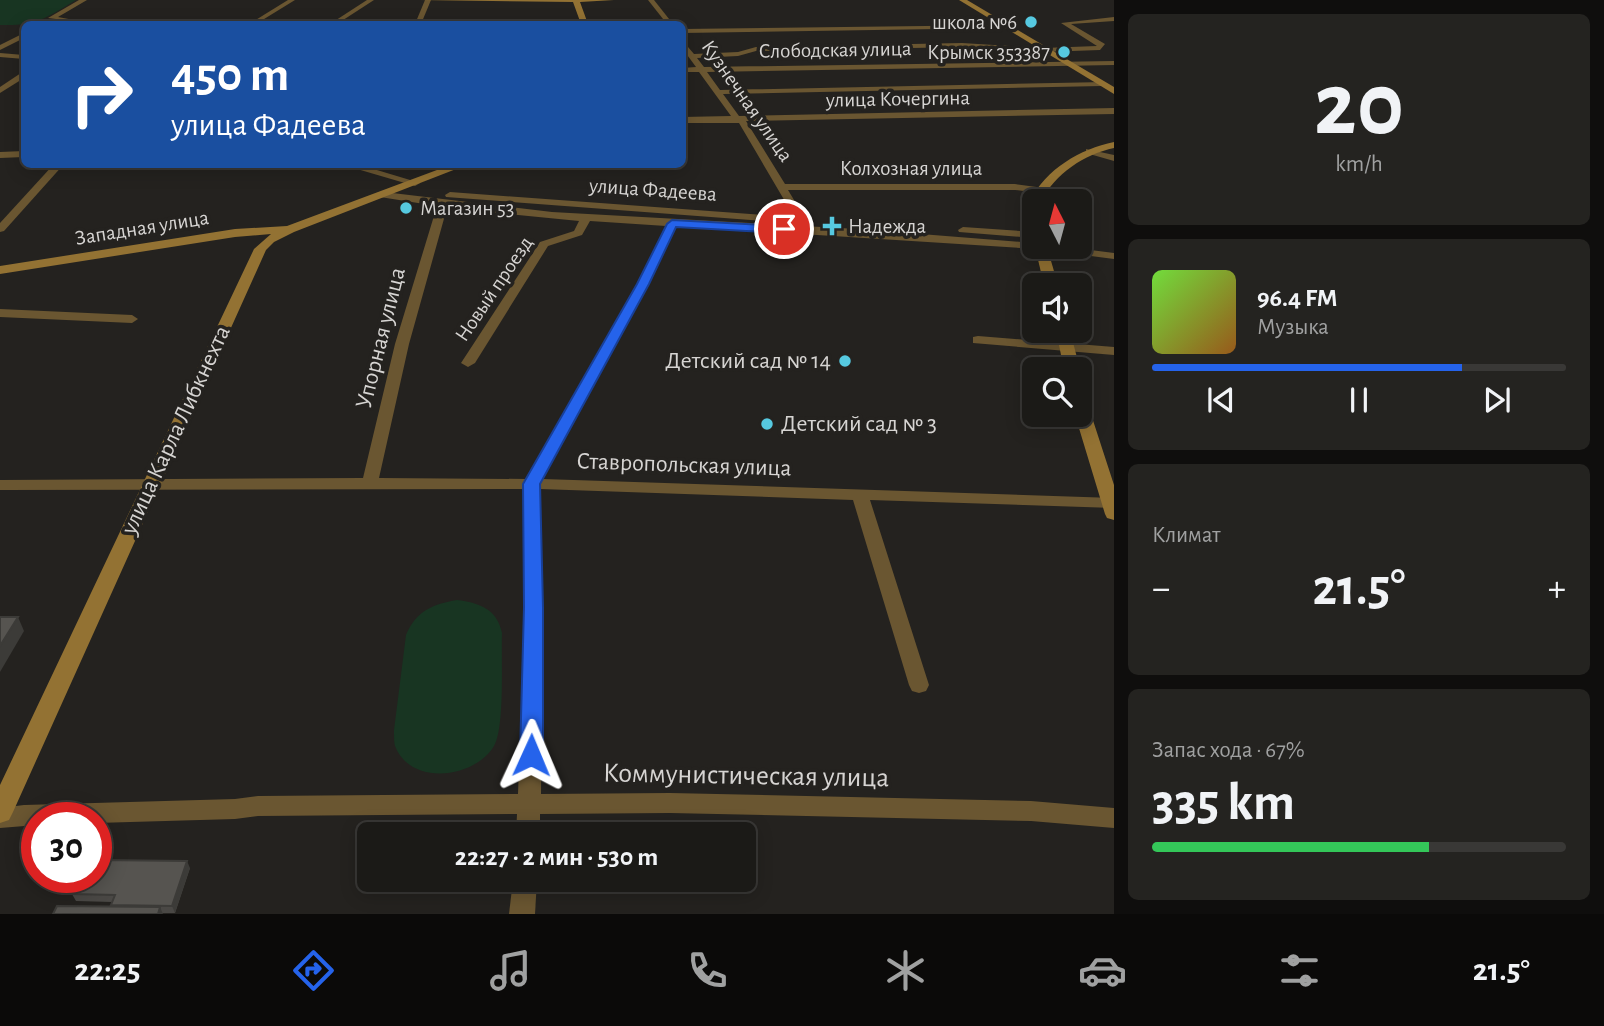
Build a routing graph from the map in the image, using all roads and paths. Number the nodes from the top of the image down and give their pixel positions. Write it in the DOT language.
graph roads {
  1 [pos="84,0"];
  2 [pos="292,0"];
  3 [pos="371,0"];
  4 [pos="426,0"];
  5 [pos="497,0"];
  6 [pos="611,0"];
  7 [pos="651,0"];
  8 [pos="962,0"];
  9 [pos="576,1"];
  10 [pos="51,18"];
  11 [pos="1114,19"];
  12 [pos="52,21"];
  13 [pos="72,21"];
  14 [pos="257,21"];
  15 [pos="337,21"];
  16 [pos="419,21"];
  17 [pos="584,21"];
  18 [pos="668,21"];
  19 [pos="1004,26"];
  20 [pos="686,31"];
  21 [pos="21,37"];
  22 [pos="0,48"];
  23 [pos="686,48"];
  24 [pos="1043,49"];
  25 [pos="0,55"];
  26 [pos="692,56"];
  27 [pos="21,57"];
  28 [pos="1114,63"];
  29 [pos="1068,64"];
  30 [pos="701,70"];
  31 [pos="686,71"];
  32 [pos="21,77"];
  33 [pos="1110,88"];
  34 [pos="0,91"];
  35 [pos="719,92"];
  36 [pos="1114,111"];
  37 [pos="686,120"];
  38 [pos="742,121"];
  39 [pos="1114,145"];
  40 [pos="1088,151"];
  41 [pos="21,154"];
  42 [pos="0,155"];
  43 [pos="1114,159"];
  44 [pos="56,168"];
  45 [pos="359,168"];
  46 [pos="454,168"];
  47 [pos="415,183"];
  48 [pos="783,187"];
  49 [pos="1045,189"];
  50 [pos="1022,190"];
  51 [pos="384,195"];
  52 [pos="420,201"];
  53 [pos="443,205"];
  54 [pos="586,218"];
  55 [pos="672,224"];
  56 [pos="798,225"];
  57 [pos="0,229"];
  58 [pos="290,229"];
  59 [pos="1022,234"];
  60 [pos="1022,245"];
  61 [pos="1092,253"];
  62 [pos="1114,256"];
  63 [pos="0,270"];
  64 [pos="0,313"];
  65 [pos="132,319"];
  66 [pos="978,340"];
  67 [pos="1067,343"];
  68 [pos="1068,347"];
  69 [pos="1114,351"];
  70 [pos="1070,357"];
  71 [pos="468,363"];
  72 [pos="1087,427"];
  73 [pos="370,484"];
  74 [pos="532,484"];
  75 [pos="0,485"];
  76 [pos="149,485"];
  77 [pos="860,494"];
  78 [pos="1113,507"];
  79 [pos="919,685"];
  80 [pos="531,803"];
  81 [pos="0,812"];
  82 [pos="0,818"];
  83 [pos="1114,818"];
  84 [pos="529,822"];
  85 [pos="524,892"];
  86 [pos="522,914"];
  1 -- 10 [label="street"];
  2 -- 14 [label="street"];
  3 -- 15 [label="street"];
  4 -- 5 [label="main road"];
  4 -- 16 [label="street"];
  5 -- 9 [label="main road"];
  6 -- 9 [label="main road"];
  7 -- 18 [label="street, Кузнечная улица"];
  8 -- 19 [label="main road"];
  9 -- 17 [label="main road"];
  10 -- 12 [label="street"];
  10 -- 13 [label="street"];
  11 -- 24 [label="street"];
  19 -- 20 [label="street"];
  19 -- 24 [label="main road"];
  21 -- 22 [label="street"];
  23 -- 26 [label="street, Кузнечная улица"];
  24 -- 26 [label="street"];
  24 -- 29 [label="main road"];
  25 -- 27 [label="street"];
  26 -- 30 [label="street, Кузнечная улица"];
  28 -- 29 [label="street, Слободская улица"];
  29 -- 30 [label="street, Слободская улица"];
  29 -- 33 [label="main road"];
  30 -- 31 [label="street, Слободская улица"];
  30 -- 35 [label="street, Кузнечная улица"];
  32 -- 34 [label="street"];
  33 -- 35 [label="street"];
  35 -- 38 [label="street, Кузнечная улица"];
  36 -- 38 [label="street, улица Кочергина"];
  37 -- 38 [label="street, улица Кочергина"];
  38 -- 48 [label="street, Кузнечная улица"];
  39 -- 40 [label="main road, Колхозная улица"];
  40 -- 43 [label="street"];
  40 -- 49 [label="main road, Колхозная улица"];
  41 -- 42 [label="street"];
  44 -- 57 [label="street"];
  45 -- 47 [label="street"];
  46 -- 47 [label="main road, улица Карла Либкнехта"];
  47 -- 51 [label="main road, улица Карла Либкнехта"];
  48 -- 50 [label="street, Колхозная улица"];
  48 -- 56 [label="street, Кузнечная улица"];
  51 -- 52 [label="street, улица Фадеева"];
  51 -- 58 [label="main road, улица Карла Либкнехта"];
  52 -- 53 [label="street, улица Фадеева"];
  52 -- 56 [label="street, улица Фадеева"];
  53 -- 54 [label="street, улица Фадеева"];
  53 -- 73 [label="street, Упорная улица"];
  54 -- 55 [label="street, улица Фадеева"];
  54 -- 71 [label="street, Новый проезд"];
  55 -- 56 [label="street, улица Фадеева"];
  55 -- 74 [label="street"];
  56 -- 59 [label="street, улица Фадеева"];
  56 -- 60 [label="street, улица Фадеева"];
  58 -- 63 [label="main road, Западная улица"];
  58 -- 76 [label="main road, улица Карла Либкнехта"];
  61 -- 62 [label="street"];
  64 -- 65 [label="street"];
  66 -- 68 [label="street"];
  67 -- 68 [label="main road"];
  68 -- 69 [label="street"];
  68 -- 70 [label="main road"];
  72 -- 78 [label="main road"];
  73 -- 74 [label="street, Ставропольская улица"];
  73 -- 76 [label="street, Ставропольская улица"];
  74 -- 77 [label="street, Ставропольская улица"];
  74 -- 80 [label="street"];
  75 -- 76 [label="street, Ставропольская улица"];
  76 -- 81 [label="main road, улица Карла Либкнехта"];
  77 -- 78 [label="street, Ставропольская улица"];
  77 -- 79 [label="street"];
  80 -- 82 [label="street, Коммунистическая улица"];
  80 -- 83 [label="street, Коммунистическая улица"];
  80 -- 84 [label="street"];
  85 -- 86 [label="street"];
}
